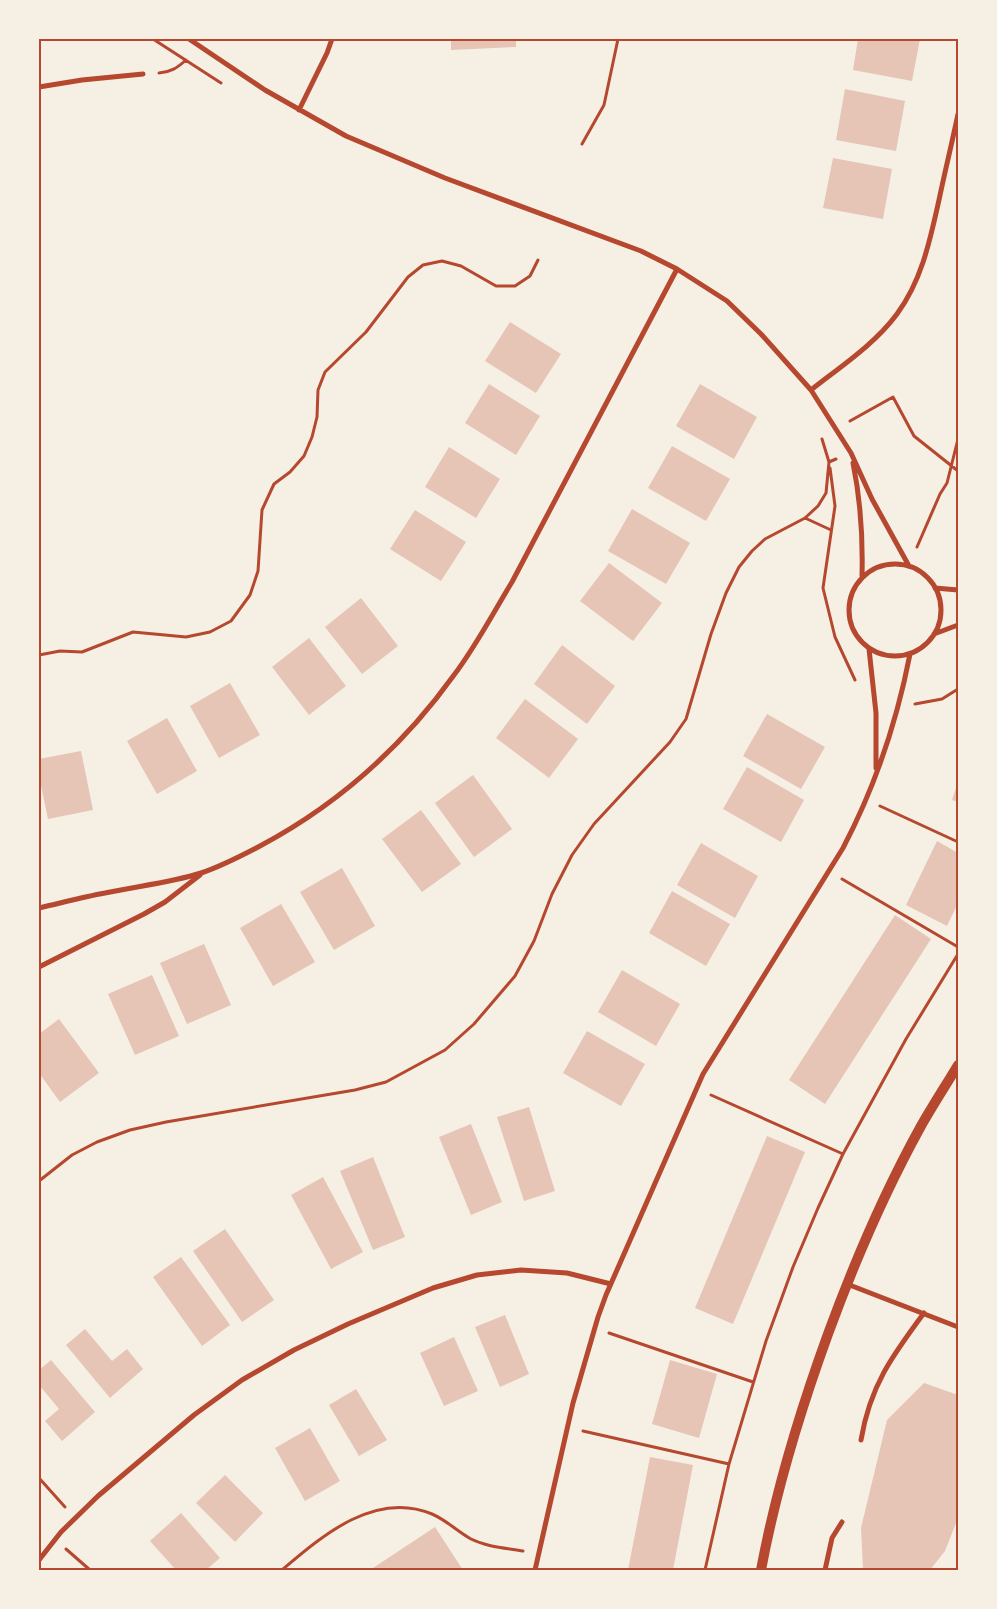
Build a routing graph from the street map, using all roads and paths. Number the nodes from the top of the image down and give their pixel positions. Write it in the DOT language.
graph roads {
  1 [pos="189,39"];
  2 [pos="332,39"];
  3 [pos="618,39"];
  4 [pos="200,46"];
  5 [pos="143,74"];
  6 [pos="39,87"];
  7 [pos="299,110"];
  8 [pos="958,114"];
  9 [pos="582,144"];
  10 [pos="538,260"];
  11 [pos="677,268"];
  12 [pos="811,390"];
  13 [pos="958,439"];
  14 [pos="851,453"];
  15 [pos="829,462"];
  16 [pos="805,518"];
  17 [pos="831,530"];
  18 [pos="908,566"];
  19 [pos="862,576"];
  20 [pos="935,588"];
  21 [pos="958,590"];
  22 [pos="958,625"];
  23 [pos="934,634"];
  24 [pos="869,649"];
  25 [pos="910,654"];
  26 [pos="39,655"];
  27 [pos="958,689"];
  28 [pos="898,706"];
  29 [pos="876,773"];
  30 [pos="866,800"];
  31 [pos="958,842"];
  32 [pos="828,871"];
  33 [pos="202,873"];
  34 [pos="39,908"];
  35 [pos="958,946"];
  36 [pos="958,954"];
  37 [pos="39,967"];
  38 [pos="958,1065"];
  39 [pos="696,1088"];
  40 [pos="843,1154"];
  41 [pos="39,1181"];
  42 [pos="611,1284"];
  43 [pos="847,1284"];
  44 [pos="924,1314"];
  45 [pos="958,1327"];
  46 [pos="595,1328"];
  47 [pos="753,1382"];
  48 [pos="567,1428"];
  49 [pos="861,1440"];
  50 [pos="729,1464"];
  51 [pos="39,1478"];
  52 [pos="75,1518"];
  53 [pos="842,1522"];
  54 [pos="55,1540"];
  55 [pos="538,1553"];
  56 [pos="39,1560"];
  57 [pos="90,1570"];
  58 [pos="282,1570"];
  59 [pos="535,1570"];
  60 [pos="706,1570"];
  61 [pos="761,1570"];
  62 [pos="825,1570"];
  1 -- 4 [label="street"];
  2 -- 7 [label="street"];
  3 -- 9 [label="path"];
  4 -- 5 [label="path"];
  4 -- 7 [label="street"];
  5 -- 6 [label="street"];
  7 -- 11 [label="street"];
  8 -- 12 [label="street"];
  10 -- 26 [label="path"];
  11 -- 12 [label="street"];
  11 -- 33 [label="street"];
  12 -- 14 [label="street"];
  13 -- 18 [label="path"];
  14 -- 18 [label="street"];
  14 -- 19 [label="street"];
  15 -- 16 [label="path"];
  16 -- 17 [label="path"];
  16 -- 41 [label="path"];
  18 -- 19 [label="street"];
  18 -- 20 [label="street"];
  19 -- 24 [label="street"];
  20 -- 21 [label="street"];
  20 -- 23 [label="street"];
  22 -- 23 [label="street"];
  23 -- 25 [label="street"];
  24 -- 25 [label="street"];
  24 -- 29 [label="street"];
  25 -- 28 [label="street"];
  27 -- 28 [label="path"];
  28 -- 29 [label="street"];
  29 -- 30 [label="street"];
  30 -- 31 [label="path"];
  30 -- 32 [label="street"];
  32 -- 35 [label="path"];
  32 -- 39 [label="street"];
  33 -- 34 [label="street"];
  33 -- 37 [label="street"];
  36 -- 40 [label="path"];
  38 -- 43 [label="main road"];
  39 -- 40 [label="path"];
  39 -- 42 [label="street"];
  40 -- 47 [label="path"];
  42 -- 46 [label="street"];
  42 -- 52 [label="street"];
  43 -- 44 [label="street"];
  43 -- 61 [label="main road"];
  44 -- 45 [label="street"];
  44 -- 49 [label="street"];
  46 -- 47 [label="path"];
  46 -- 48 [label="street"];
  47 -- 50 [label="path"];
  48 -- 50 [label="path"];
  48 -- 55 [label="street"];
  50 -- 60 [label="path"];
  51 -- 52 [label="path"];
  52 -- 54 [label="street"];
  53 -- 62 [label="street"];
  54 -- 56 [label="street"];
  54 -- 57 [label="path"];
  55 -- 58 [label="path"];
  55 -- 59 [label="street"];
}
